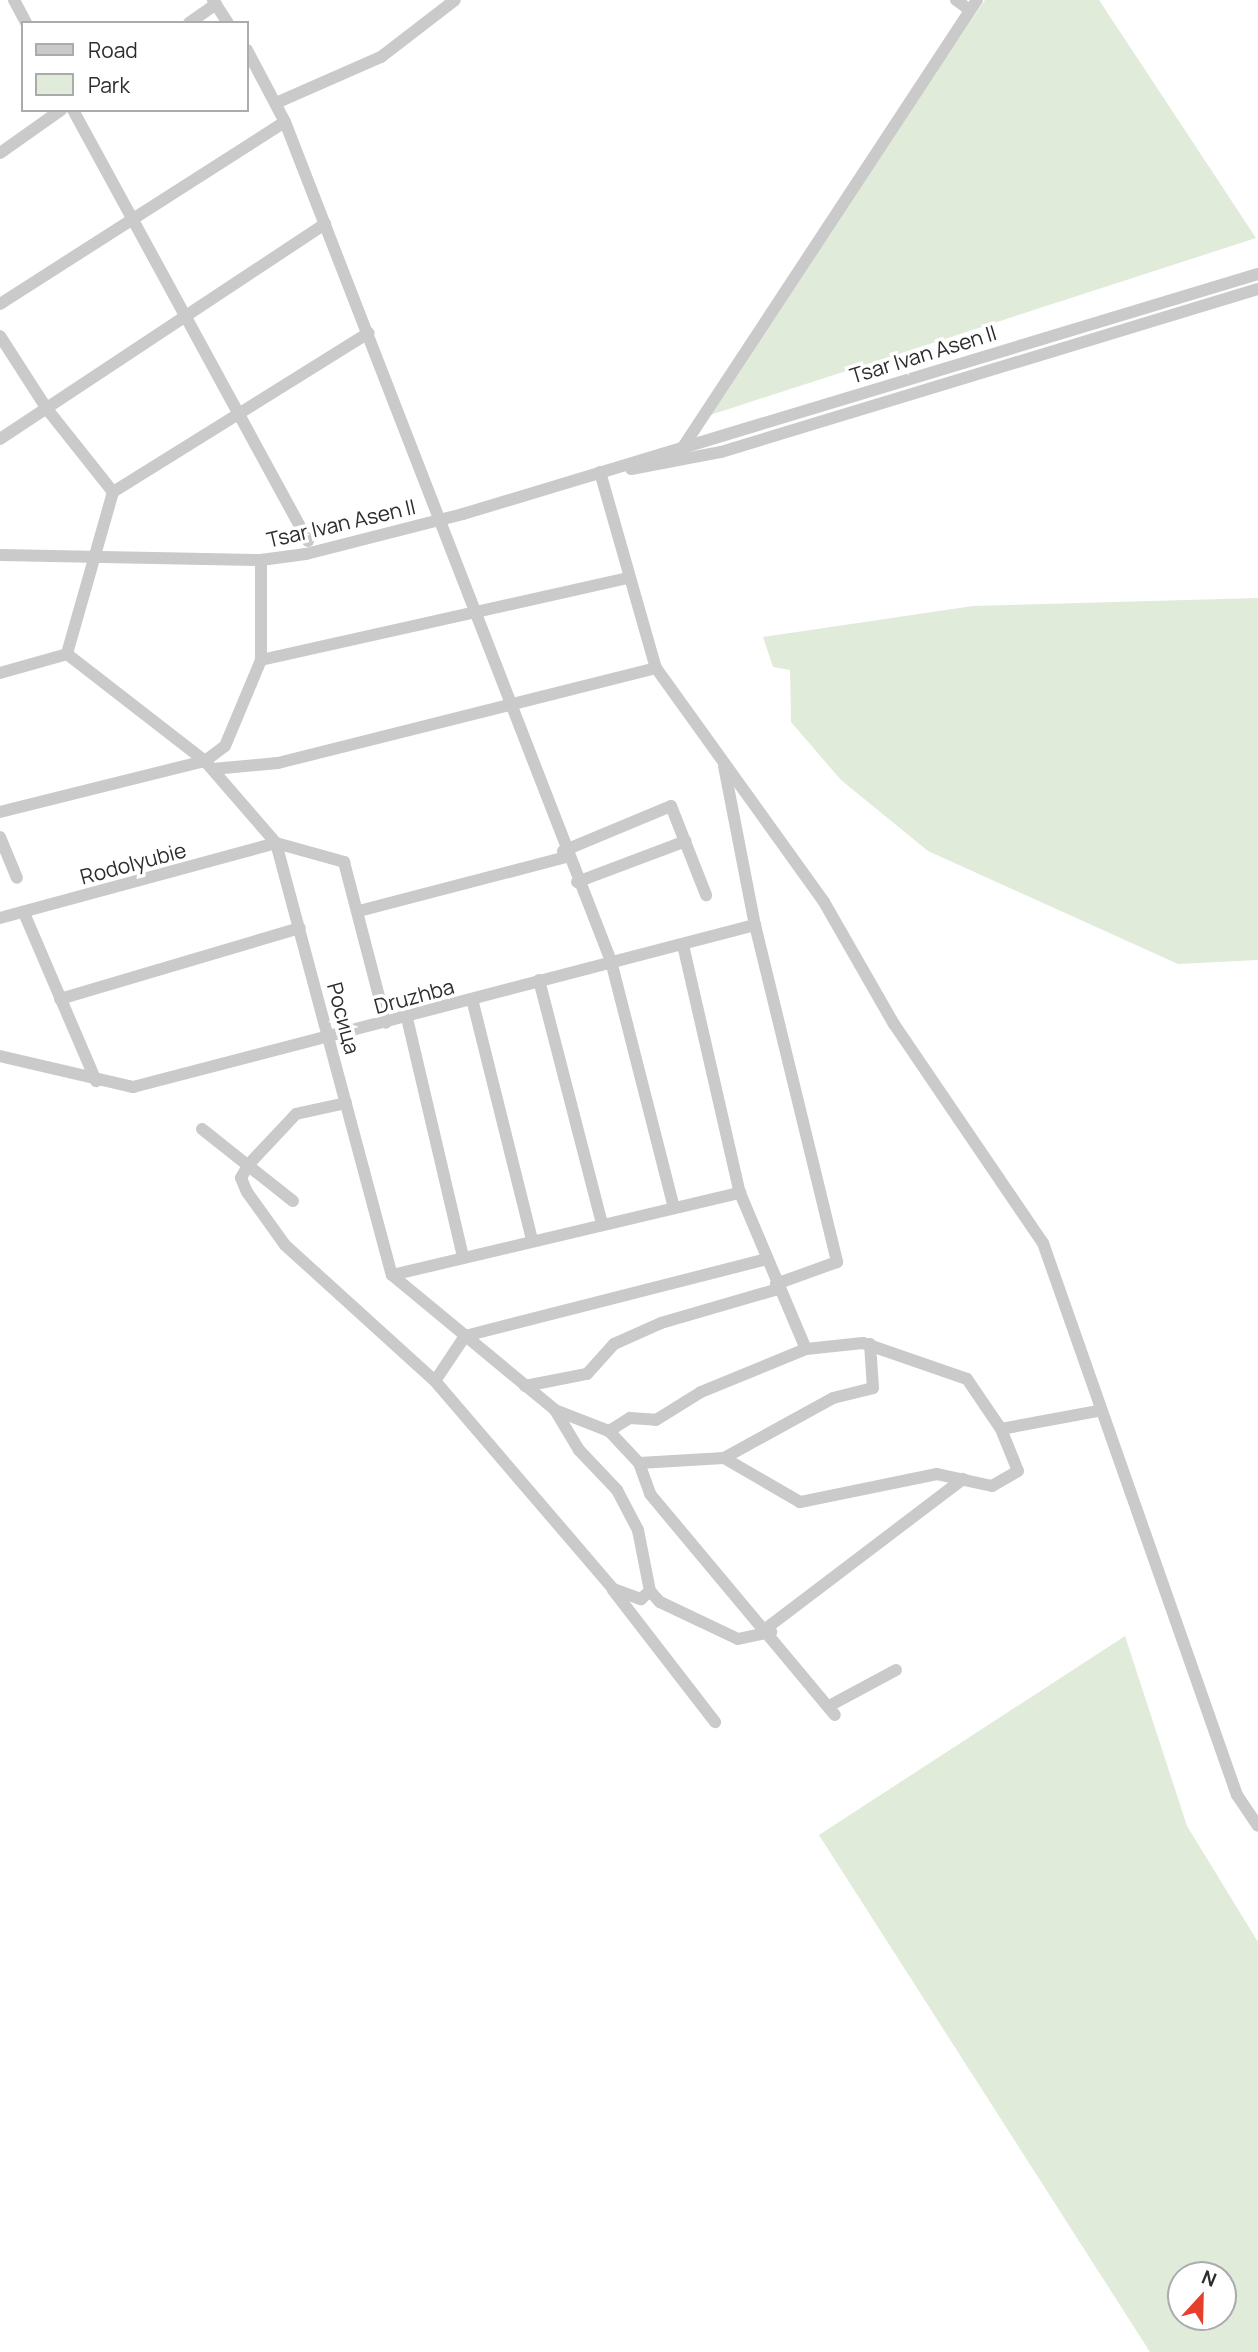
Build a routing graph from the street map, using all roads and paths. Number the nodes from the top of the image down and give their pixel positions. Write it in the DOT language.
graph roads {
  1 [pos="14,0"];
  2 [pos="455,0"];
  3 [pos="956,0"];
  4 [pos="214,2"];
  5 [pos="973,5"];
  6 [pos="25,21"];
  7 [pos="191,21"];
  8 [pos="227,21"];
  9 [pos="248,52"];
  10 [pos="276,103"];
  11 [pos="58,112"];
  12 [pos="74,112"];
  13 [pos="285,122"];
  14 [pos="0,153"];
  15 [pos="132,218"];
  16 [pos="325,225"];
  17 [pos="1258,274"];
  18 [pos="1258,289"];
  19 [pos="0,304"];
  20 [pos="183,316"];
  21 [pos="368,333"];
  22 [pos="0,336"];
  23 [pos="47,409"];
  24 [pos="240,415"];
  25 [pos="0,439"];
  26 [pos="684,446"];
  27 [pos="672,464"];
  28 [pos="600,472"];
  29 [pos="113,492"];
  30 [pos="439,520"];
  31 [pos="308,541"];
  32 [pos="97,553"];
  33 [pos="0,555"];
  34 [pos="261,561"];
  35 [pos="629,578"];
  36 [pos="473,618"];
  37 [pos="67,654"];
  38 [pos="261,660"];
  39 [pos="656,668"];
  40 [pos="0,673"];
  41 [pos="507,701"];
  42 [pos="724,762"];
  43 [pos="209,765"];
  44 [pos="0,812"];
  45 [pos="0,837"];
  46 [pos="686,841"];
  47 [pos="276,843"];
  48 [pos="564,854"];
  49 [pos="17,878"];
  50 [pos="577,882"];
  51 [pos="706,895"];
  52 [pos="359,911"];
  53 [pos="24,913"];
  54 [pos="0,918"];
  55 [pos="755,925"];
  56 [pos="300,928"];
  57 [pos="683,945"];
  58 [pos="611,961"];
  59 [pos="539,980"];
  60 [pos="60,999"];
  61 [pos="472,999"];
  62 [pos="407,1018"];
  63 [pos="386,1023"];
  64 [pos="330,1039"];
  65 [pos="0,1056"];
  66 [pos="96,1081"];
  67 [pos="346,1102"];
  68 [pos="202,1129"];
  69 [pos="249,1164"];
  70 [pos="740,1194"];
  71 [pos="293,1201"];
  72 [pos="674,1208"];
  73 [pos="602,1224"];
  74 [pos="532,1240"];
  75 [pos="463,1256"];
  76 [pos="764,1260"];
  77 [pos="392,1275"];
  78 [pos="777,1286"];
  79 [pos="465,1336"];
  80 [pos="870,1344"];
  81 [pos="806,1349"];
  82 [pos="435,1381"];
  83 [pos="525,1386"];
  84 [pos="555,1410"];
  85 [pos="1098,1411"];
  86 [pos="1001,1429"];
  87 [pos="609,1431"];
  88 [pos="724,1458"];
  89 [pos="639,1463"];
  90 [pos="963,1479"];
  91 [pos="612,1589"];
  92 [pos="646,1595"];
  93 [pos="636,1620"];
  94 [pos="770,1630"];
  95 [pos="896,1670"];
  96 [pos="715,1722"];
  97 [pos="1258,1826"];
  1 -- 6 [label="street"];
  2 -- 10 [label="street"];
  3 -- 5 [label="street"];
  4 -- 7 [label="street"];
  4 -- 8 [label="street"];
  5 -- 26 [label="street"];
  9 -- 10 [label="street"];
  10 -- 13 [label="street"];
  11 -- 14 [label="street"];
  12 -- 15 [label="street"];
  13 -- 15 [label="street"];
  13 -- 16 [label="street"];
  15 -- 19 [label="street"];
  15 -- 20 [label="street"];
  16 -- 20 [label="street"];
  16 -- 21 [label="street"];
  17 -- 26 [label="street, Tsar Ivan Asen II"];
  18 -- 27 [label="street, Tsar Ivan Asen II"];
  20 -- 23 [label="street"];
  20 -- 24 [label="street"];
  21 -- 24 [label="street"];
  21 -- 30 [label="street"];
  22 -- 23 [label="street"];
  23 -- 25 [label="street"];
  23 -- 29 [label="street"];
  24 -- 29 [label="street"];
  24 -- 31 [label="street"];
  26 -- 27 [label="street"];
  26 -- 28 [label="street, Tsar Ivan Asen II"];
  27 -- 28 [label="street, Tsar Ivan Asen II"];
  28 -- 30 [label="street, Tsar Ivan Asen II"];
  28 -- 35 [label="street"];
  29 -- 32 [label="street"];
  30 -- 34 [label="street, Tsar Ivan Asen II"];
  30 -- 36 [label="street"];
  32 -- 33 [label="street, Tsar Ivan Asen II"];
  32 -- 34 [label="street, Tsar Ivan Asen II"];
  32 -- 37 [label="street"];
  34 -- 38 [label="street"];
  35 -- 36 [label="street"];
  35 -- 39 [label="street"];
  36 -- 38 [label="street"];
  36 -- 41 [label="street"];
  37 -- 40 [label="street"];
  37 -- 43 [label="street, Росица"];
  38 -- 43 [label="street"];
  39 -- 41 [label="street"];
  39 -- 42 [label="street"];
  41 -- 43 [label="street"];
  41 -- 48 [label="street"];
  42 -- 55 [label="street"];
  42 -- 85 [label="street"];
  43 -- 44 [label="street"];
  43 -- 47 [label="street, Росица"];
  45 -- 49 [label="street"];
  46 -- 48 [label="street"];
  46 -- 50 [label="street"];
  46 -- 51 [label="street"];
  47 -- 52 [label="street"];
  47 -- 53 [label="street, Rodolyubie"];
  47 -- 56 [label="street, Росица"];
  48 -- 50 [label="street"];
  48 -- 52 [label="street"];
  50 -- 58 [label="street"];
  52 -- 63 [label="street"];
  53 -- 54 [label="street, Rodolyubie"];
  53 -- 60 [label="street"];
  55 -- 57 [label="street, Druzhba"];
  55 -- 78 [label="street"];
  56 -- 60 [label="street"];
  56 -- 64 [label="street, Росица"];
  57 -- 58 [label="street, Druzhba"];
  57 -- 70 [label="street"];
  58 -- 59 [label="street, Druzhba"];
  58 -- 72 [label="street"];
  59 -- 61 [label="street, Druzhba"];
  59 -- 73 [label="street"];
  60 -- 66 [label="street"];
  61 -- 62 [label="street, Druzhba"];
  61 -- 74 [label="street"];
  62 -- 63 [label="street, Druzhba"];
  62 -- 75 [label="street"];
  63 -- 64 [label="street, Druzhba"];
  64 -- 66 [label="street, Druzhba"];
  64 -- 67 [label="street, Росица"];
  65 -- 66 [label="street, Druzhba"];
  67 -- 69 [label="street"];
  67 -- 77 [label="street, Росица"];
  68 -- 69 [label="street"];
  69 -- 71 [label="street"];
  69 -- 82 [label="street"];
  70 -- 72 [label="street"];
  70 -- 76 [label="street"];
  72 -- 73 [label="street"];
  73 -- 74 [label="street"];
  74 -- 75 [label="street"];
  75 -- 77 [label="street"];
  76 -- 78 [label="street"];
  76 -- 79 [label="street"];
  77 -- 79 [label="street"];
  78 -- 81 [label="street"];
  78 -- 83 [label="street"];
  79 -- 82 [label="street"];
  79 -- 83 [label="street"];
  80 -- 81 [label="street"];
  80 -- 86 [label="street"];
  80 -- 88 [label="street"];
  81 -- 87 [label="street"];
  82 -- 91 [label="street"];
  83 -- 84 [label="street"];
  84 -- 87 [label="street"];
  84 -- 92 [label="street"];
  85 -- 86 [label="street"];
  85 -- 97 [label="street"];
  86 -- 90 [label="street"];
  87 -- 89 [label="street"];
  88 -- 89 [label="street"];
  88 -- 90 [label="street"];
  89 -- 94 [label="street"];
  90 -- 94 [label="street"];
  91 -- 92 [label="street"];
  91 -- 93 [label="street"];
  92 -- 93 [label="street"];
  92 -- 94 [label="street"];
  93 -- 96 [label="street"];
  94 -- 95 [label="street"];
}
